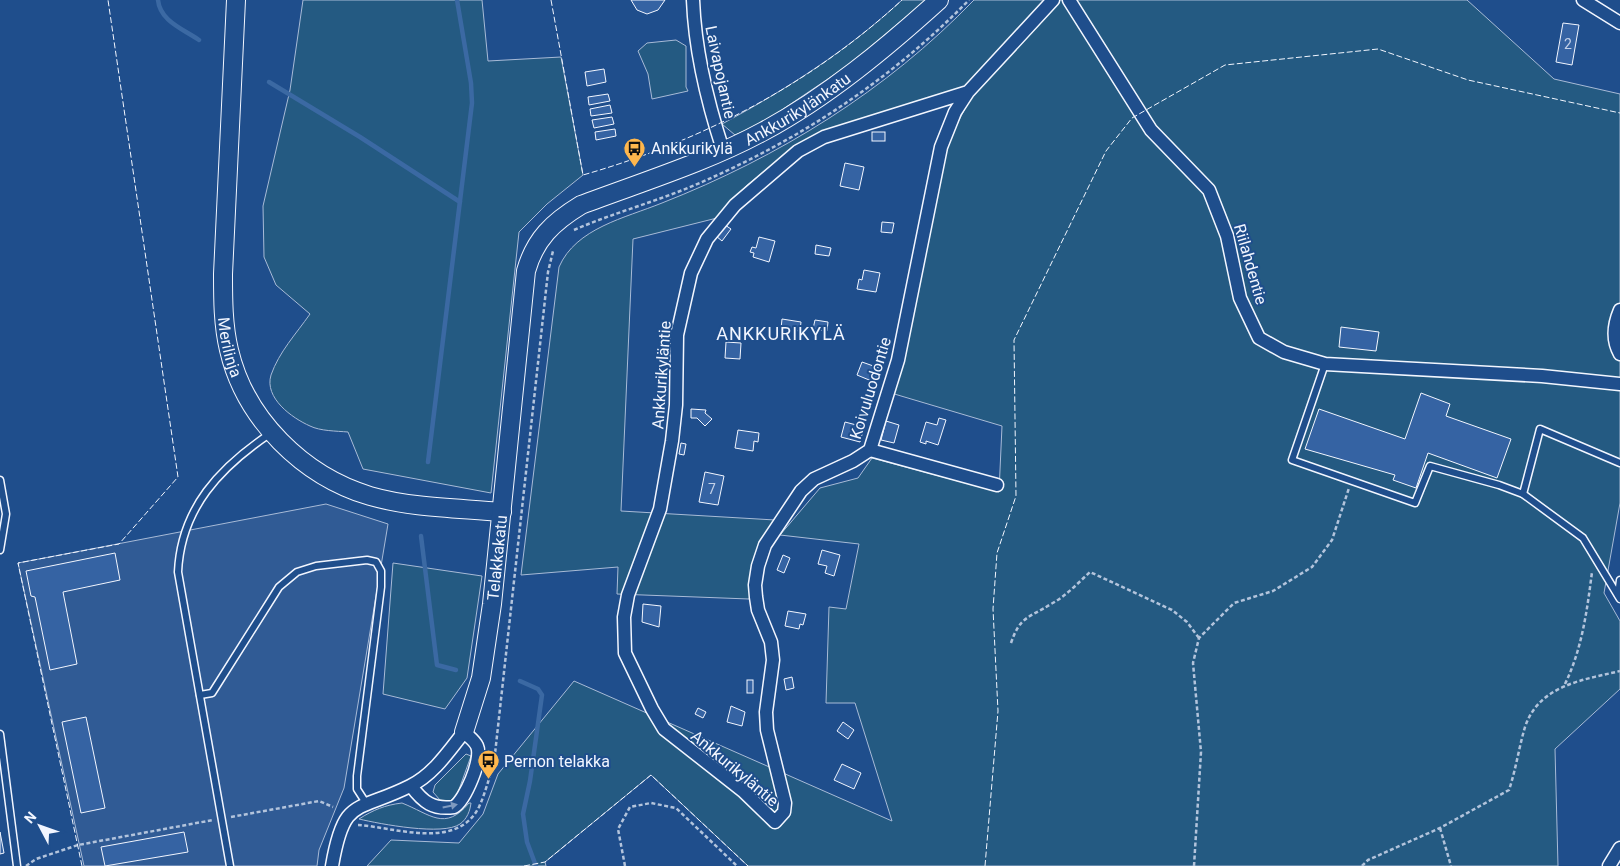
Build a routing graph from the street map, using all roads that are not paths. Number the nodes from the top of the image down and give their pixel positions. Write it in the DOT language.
graph roads {
  1 [pos="236,0"];
  2 [pos="693,0"];
  3 [pos="939,0"];
  4 [pos="1053,0"];
  5 [pos="1069,0"];
  6 [pos="1583,0"];
  7 [pos="1620,23"];
  8 [pos="968,92"];
  9 [pos="723,150"];
  10 [pos="581,205"];
  11 [pos="1620,310"];
  12 [pos="1620,354"];
  13 [pos="1325,364"];
  14 [pos="1620,384"];
  15 [pos="272,433"];
  16 [pos="870,450"];
  17 [pos="1620,463"];
  18 [pos="0,480"];
  19 [pos="997,484"];
  20 [pos="1523,494"];
  21 [pos="502,512"];
  22 [pos="0,550"];
  23 [pos="1620,580"];
  24 [pos="1619,597"];
  25 [pos="200,695"];
  26 [pos="464,732"];
  27 [pos="0,734"];
  28 [pos="411,786"];
  29 [pos="366,803"];
  30 [pos="775,822"];
  31 [pos="1620,848"];
  32 [pos="18,866"];
  33 [pos="230,866"];
  34 [pos="332,866"];
  35 [pos="1609,866"];
  1 -- 15 [label="street, Merilinja"];
  2 -- 9 [label="street, Laivapojantie"];
  3 -- 9 [label="street, Ankkurikylänkatu"];
  4 -- 8 [label="street, Ankkurikyläntie"];
  5 -- 13 [label="street, Riilahdentie"];
  6 -- 7 [label="street"];
  8 -- 16 [label="street, Koivuluodontie"];
  8 -- 30 [label="street, Ankkurikyläntie"];
  9 -- 10 [label="street, Ankkurikylänkatu"];
  10 -- 21 [label="street, Telakkakatu"];
  11 -- 12 [label="street"];
  13 -- 14 [label="street, Riilahdentie"];
  13 -- 20 [label="lane"];
  15 -- 21 [label="street, Merilinja"];
  15 -- 25 [label="lane"];
  16 -- 19 [label="street"];
  16 -- 30 [label="street, Koivuluodontie"];
  17 -- 20 [label="lane"];
  18 -- 22 [label="lane"];
  20 -- 24 [label="lane"];
  21 -- 26 [label="street, Telakkakatu"];
  23 -- 24 [label="lane"];
  25 -- 29 [label="lane"];
  25 -- 33 [label="lane"];
  26 -- 28 [label="street, Telakkakatu"];
  28 -- 26 [label="street, one-way"];
  27 -- 32 [label="lane"];
  28 -- 29 [label="street, Telakkakatu"];
  29 -- 34 [label="street, Telakkakatu"];
  31 -- 35 [label="street"];
}
